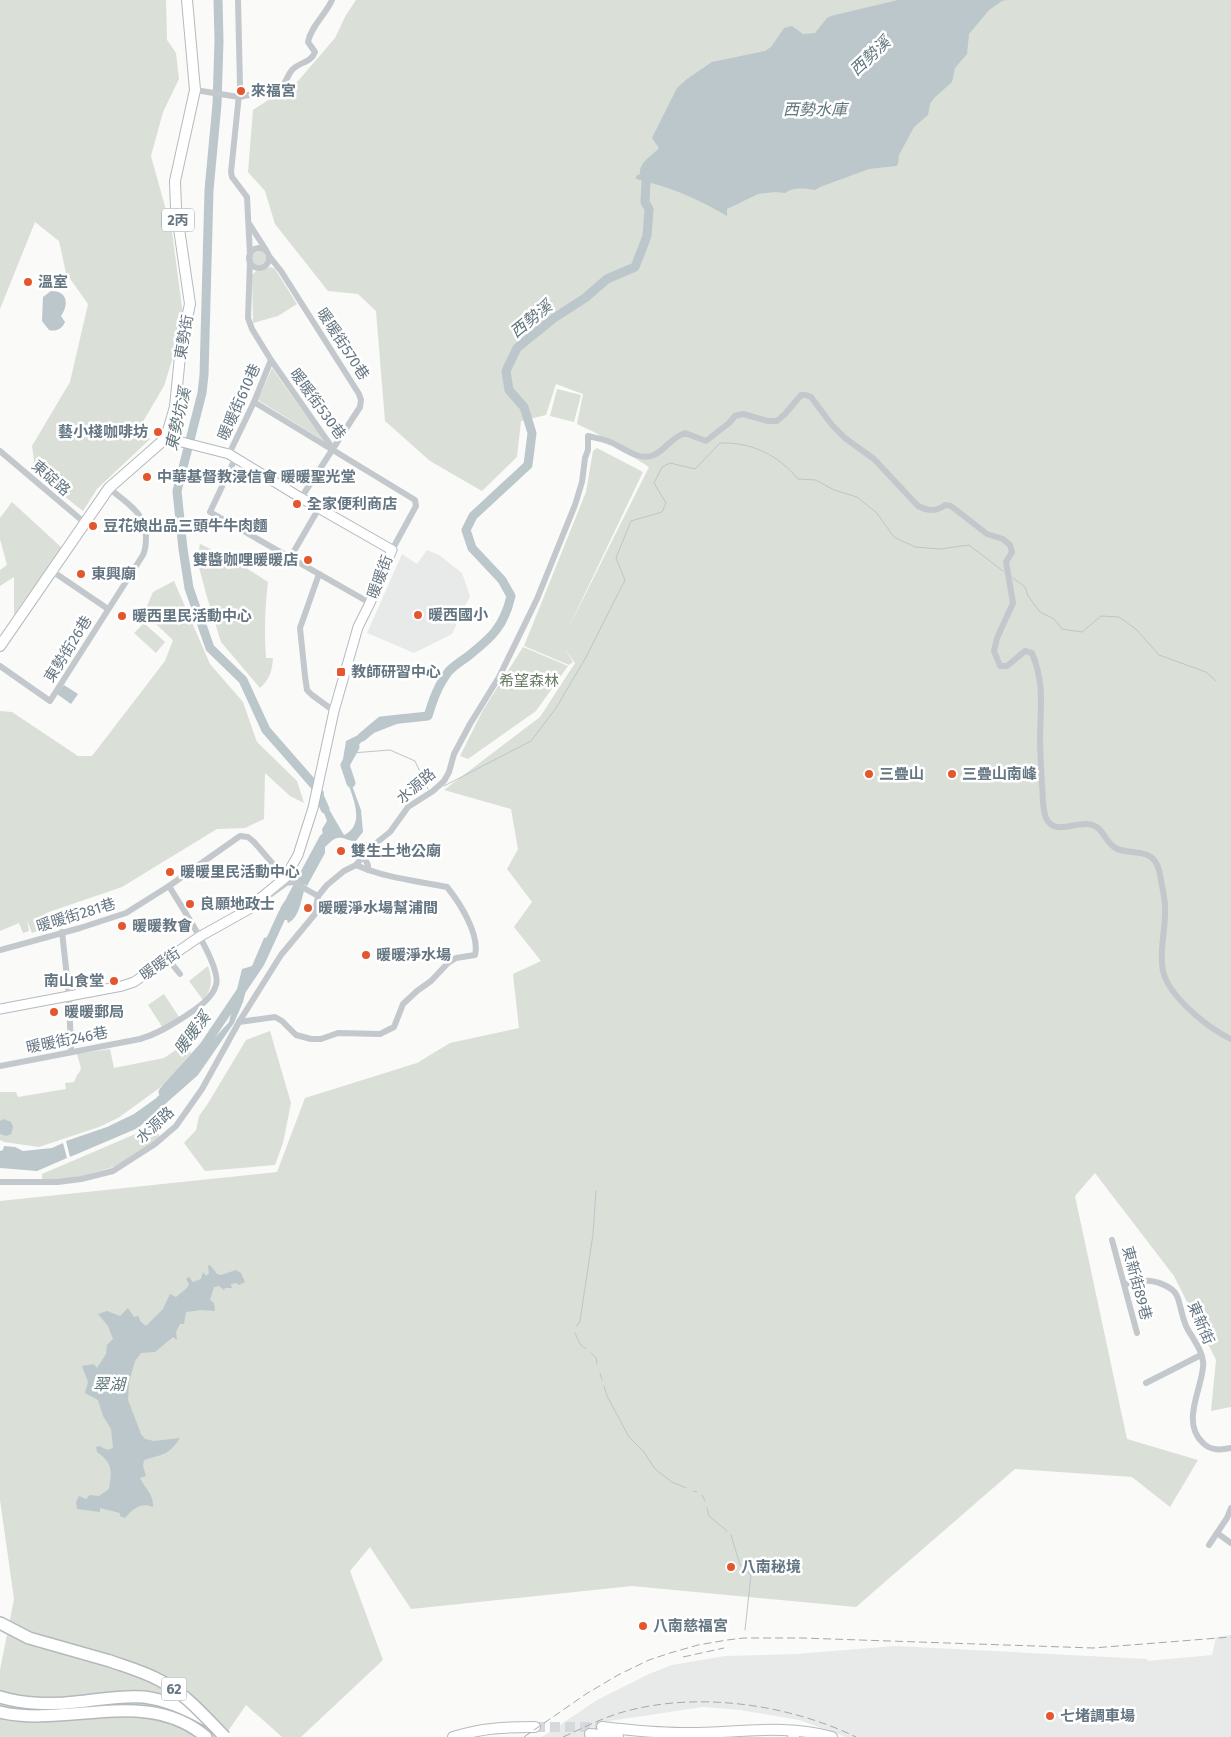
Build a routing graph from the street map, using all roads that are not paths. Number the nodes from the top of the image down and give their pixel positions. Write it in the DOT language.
graph roads {
  1 [pos="187,0"];
  2 [pos="238,0"];
  3 [pos="332,0"];
  4 [pos="199,90"];
  5 [pos="236,96"];
  6 [pos="249,224"];
  7 [pos="267,253"];
  8 [pos="250,258"];
  9 [pos="271,360"];
  10 [pos="254,402"];
  11 [pos="170,439"];
  12 [pos="333,449"];
  13 [pos="0,452"];
  14 [pos="232,456"];
  15 [pos="109,488"];
  16 [pos="301,498"];
  17 [pos="319,508"];
  18 [pos="84,523"];
  19 [pos="392,550"];
  20 [pos="290,558"];
  21 [pos="52,571"];
  22 [pos="319,574"];
  23 [pos="370,603"];
  24 [pos="108,609"];
  25 [pos="0,646"];
  26 [pos="0,666"];
  27 [pos="334,711"];
  28 [pos="370,848"];
  29 [pos="356,865"];
  30 [pos="368,870"];
  31 [pos="289,880"];
  32 [pos="169,886"];
  33 [pos="318,896"];
  34 [pos="62,932"];
  35 [pos="199,937"];
  36 [pos="0,950"];
  37 [pos="168,959"];
  38 [pos="180,974"];
  39 [pos="70,995"];
  40 [pos="0,1009"];
  41 [pos="239,1022"];
  42 [pos="1231,1039"];
  43 [pos="71,1052"];
  44 [pos="0,1066"];
  45 [pos="0,1182"];
  46 [pos="1112,1240"];
  47 [pos="1125,1284"];
  48 [pos="1137,1333"];
  49 [pos="1201,1354"];
  50 [pos="1146,1383"];
  51 [pos="1231,1448"];
  52 [pos="1231,1508"];
  53 [pos="1217,1533"];
  54 [pos="1231,1542"];
  55 [pos="1209,1545"];
  56 [pos="0,1614"];
  57 [pos="0,1623"];
  58 [pos="0,1631"];
  59 [pos="88,1654"];
  60 [pos="109,1664"];
  61 [pos="0,1697"];
  62 [pos="0,1704"];
  63 [pos="0,1712"];
  64 [pos="602,1727"];
  65 [pos="590,1734"];
  66 [pos="206,1737"];
  67 [pos="214,1737"];
  68 [pos="220,1737"];
  69 [pos="225,1737"];
  70 [pos="230,1737"];
  71 [pos="453,1737"];
  72 [pos="474,1737"];
  73 [pos="618,1737"];
  74 [pos="832,1737"];
  1 -- 4 [label="main road, 東勢街 / 2丙"];
  2 -- 5 [label="street"];
  3 -- 5 [label="street"];
  4 -- 5 [label="street"];
  4 -- 11 [label="main road, 東勢街 / 2丙"];
  5 -- 6 [label="street"];
  6 -- 7 [label="street"];
  6 -- 8 [label="street, 暖暖街530巷"];
  7 -- 8 [label="street"];
  7 -- 8 [label="street"];
  7 -- 12 [label="street, 暖暖街570巷"];
  8 -- 9 [label="street, 暖暖街530巷"];
  9 -- 10 [label="street, 暖暖街610巷"];
  9 -- 12 [label="street, 暖暖街530巷"];
  10 -- 12 [label="street"];
  10 -- 14 [label="street, 暖暖街610巷"];
  11 -- 14 [label="street, 暖暖街"];
  11 -- 15 [label="main road"];
  12 -- 16 [label="street, 暖暖街570巷"];
  12 -- 19 [label="street, 暖暖街530巷"];
  13 -- 18 [label="street, 東碇路"];
  14 -- 16 [label="street, 暖暖街"];
  14 -- 20 [label="street, 暖暖街610巷"];
  15 -- 18 [label="main road"];
  15 -- 24 [label="street, 東勢街26巷"];
  16 -- 17 [label="street, 暖暖街"];
  17 -- 19 [label="street, 暖暖街"];
  17 -- 20 [label="street"];
  18 -- 21 [label="main road"];
  19 -- 23 [label="street, 暖暖街"];
  20 -- 22 [label="street"];
  21 -- 24 [label="street, 東勢街26巷"];
  21 -- 25 [label="main road"];
  22 -- 23 [label="street"];
  22 -- 27 [label="street"];
  23 -- 27 [label="street, 暖暖街"];
  24 -- 26 [label="street, 東勢街26巷"];
  27 -- 31 [label="street, 暖暖街"];
  28 -- 29 [label="street, 水源路"];
  28 -- 30 [label="street"];
  28 -- 42 [label="street, 水源路"];
  29 -- 30 [label="street"];
  29 -- 33 [label="street, 水源路"];
  30 -- 41 [label="street"];
  31 -- 32 [label="street, 暖暖街281巷"];
  31 -- 33 [label="street"];
  31 -- 35 [label="street, 暖暖街"];
  32 -- 34 [label="street, 暖暖街281巷"];
  32 -- 35 [label="street, 暖暖街246巷"];
  33 -- 41 [label="street, 水源路"];
  34 -- 36 [label="street, 暖暖街281巷"];
  34 -- 39 [label="street"];
  35 -- 37 [label="street, 暖暖街"];
  35 -- 43 [label="street, 暖暖街246巷"];
  37 -- 38 [label="street"];
  37 -- 39 [label="street, 暖暖街"];
  39 -- 40 [label="street, 暖暖街"];
  39 -- 43 [label="street"];
  41 -- 45 [label="street, 水源路"];
  43 -- 44 [label="street, 暖暖街246巷"];
  46 -- 47 [label="street, 東新街89巷"];
  47 -- 48 [label="street, 東新街89巷"];
  47 -- 49 [label="street, 東新街"];
  49 -- 50 [label="street"];
  49 -- 51 [label="street, 東新街"];
  52 -- 53 [label="street"];
  53 -- 54 [label="street"];
  53 -- 55 [label="street"];
  56 -- 59 [label="highway"];
  57 -- 59 [label="highway, 62"];
  58 -- 60 [label="highway, 62"];
  59 -- 60 [label="highway, 62"];
  60 -- 67 [label="highway, 62"];
  60 -- 69 [label="highway, 62, bridge"];
  61 -- 70 [label="highway"];
  62 -- 68 [label="highway"];
  63 -- 66 [label="highway"];
  64 -- 74 [label="main road"];
  65 -- 73 [label="main road"];
  71 -- 72 [label="main road"];
}
